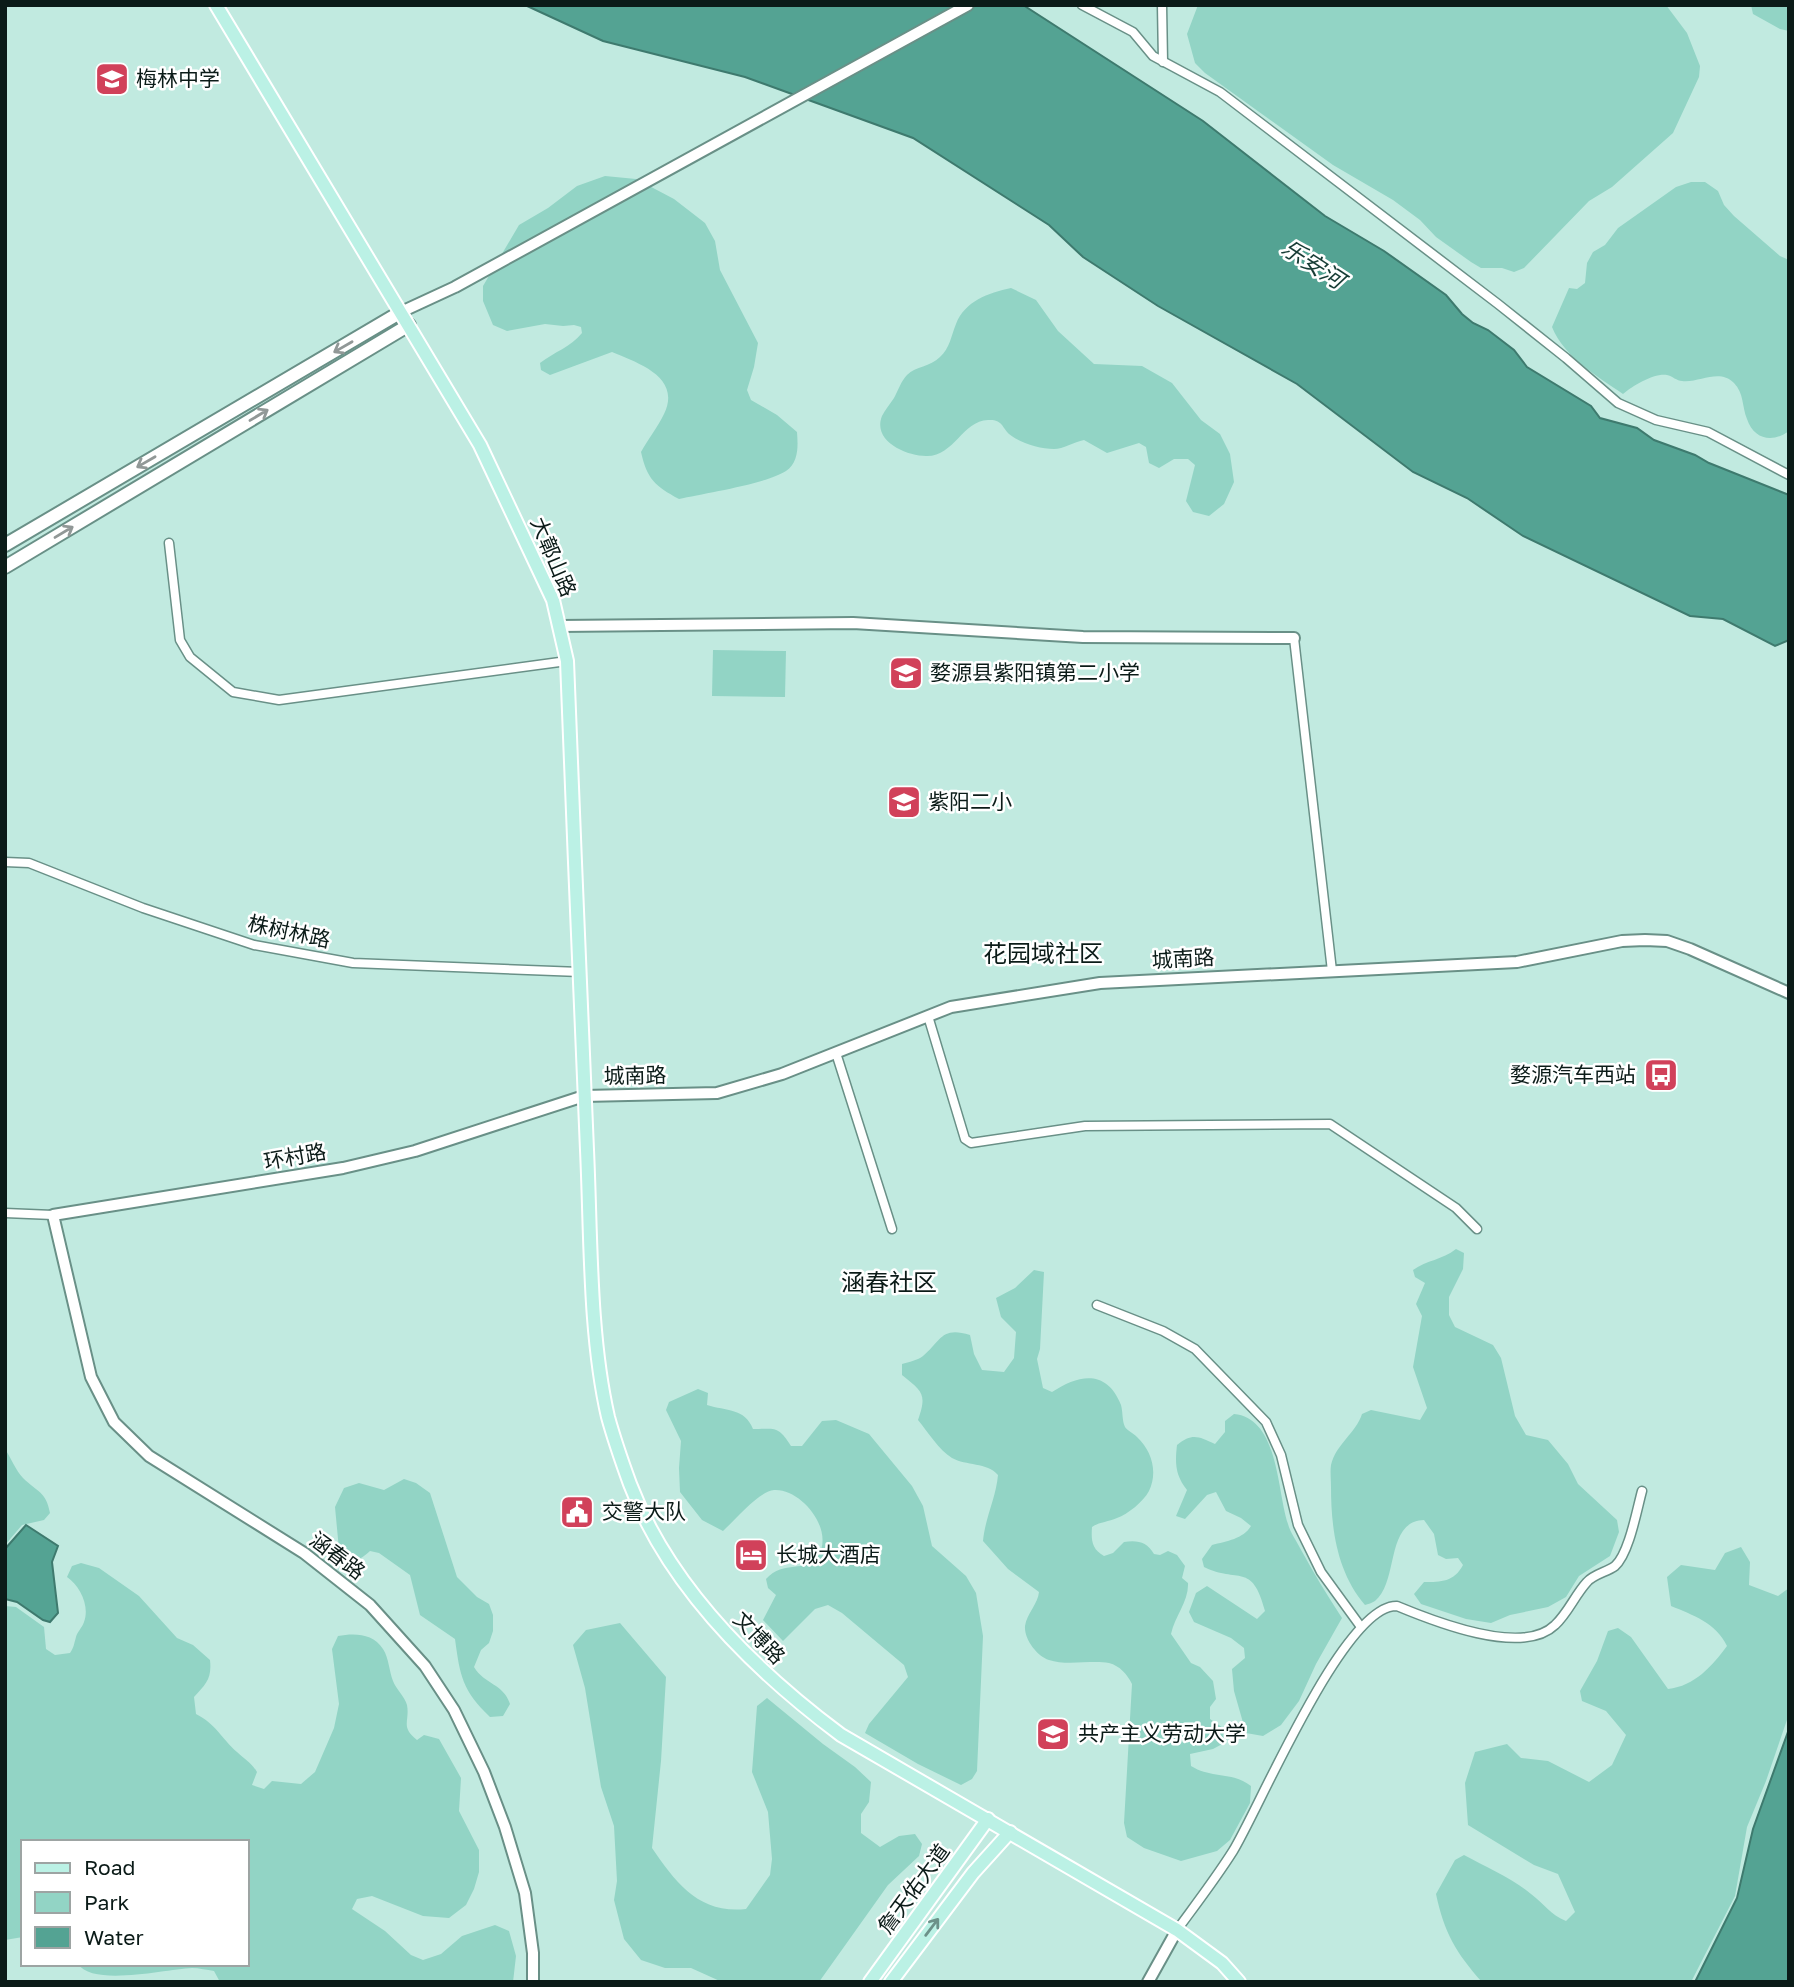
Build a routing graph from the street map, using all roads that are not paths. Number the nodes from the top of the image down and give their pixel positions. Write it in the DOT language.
graph roads {
  1 [pos="216,5"];
  2 [pos="968,5"];
  3 [pos="1082,5"];
  4 [pos="1162,5"];
  5 [pos="1163,62"];
  6 [pos="401,312"];
  7 [pos="409,326"];
  8 [pos="1789,475"];
  9 [pos="169,543"];
  10 [pos="5,545"];
  11 [pos="5,567"];
  12 [pos="559,626"];
  13 [pos="1294,638"];
  14 [pos="567,661"];
  15 [pos="5,862"];
  16 [pos="1332,971"];
  17 [pos="580,972"];
  18 [pos="1789,993"];
  19 [pos="928,1016"];
  20 [pos="836,1053"];
  21 [pos="584,1096"];
  22 [pos="5,1213"];
  23 [pos="53,1215"];
  24 [pos="892,1229"];
  25 [pos="1477,1229"];
  26 [pos="1097,1305"];
  27 [pos="1642,1491"];
  28 [pos="1361,1627"];
  29 [pos="988,1819"];
  30 [pos="1010,1832"];
  31 [pos="1177,1930"];
  32 [pos="533,1982"];
  33 [pos="870,1982"];
  34 [pos="891,1982"];
  35 [pos="1148,1982"];
  36 [pos="1239,1982"];
  1 -- 6 [label="main road, 大鄣山路"];
  2 -- 6 [label="street"];
  3 -- 5 [label="street"];
  4 -- 5 [label="street"];
  5 -- 8 [label="street"];
  6 -- 7 [label="main road, 大鄣山路"];
  6 -- 10 [label="main road, one-way"];
  11 -- 7 [label="main road, one-way"];
  7 -- 12 [label="main road, 大鄣山路"];
  9 -- 14 [label="street"];
  12 -- 13 [label="street"];
  12 -- 14 [label="main road, 大鄣山路"];
  13 -- 16 [label="street"];
  14 -- 17 [label="main road, 大鄣山路"];
  15 -- 17 [label="street, 株树林路"];
  16 -- 18 [label="street, 城南路"];
  16 -- 19 [label="street, 城南路"];
  17 -- 21 [label="main road, 大鄣山路"];
  19 -- 20 [label="street, 城南路"];
  19 -- 25 [label="street"];
  20 -- 21 [label="street, 城南路"];
  20 -- 24 [label="street"];
  21 -- 23 [label="street, 环村路"];
  21 -- 29 [label="main road, 文博路"];
  22 -- 23 [label="street, 环村路"];
  23 -- 32 [label="street, 涵春路"];
  26 -- 28 [label="street"];
  27 -- 28 [label="street"];
  28 -- 31 [label="street"];
  29 -- 30 [label="main road, 文博路"];
  29 -- 33 [label="main road, 詹天佑大道"];
  30 -- 31 [label="main road, 文博路"];
  34 -- 30 [label="main road, 詹天佑大道, one-way"];
  31 -- 35 [label="street"];
  31 -- 36 [label="main road, 文博路"];
}
